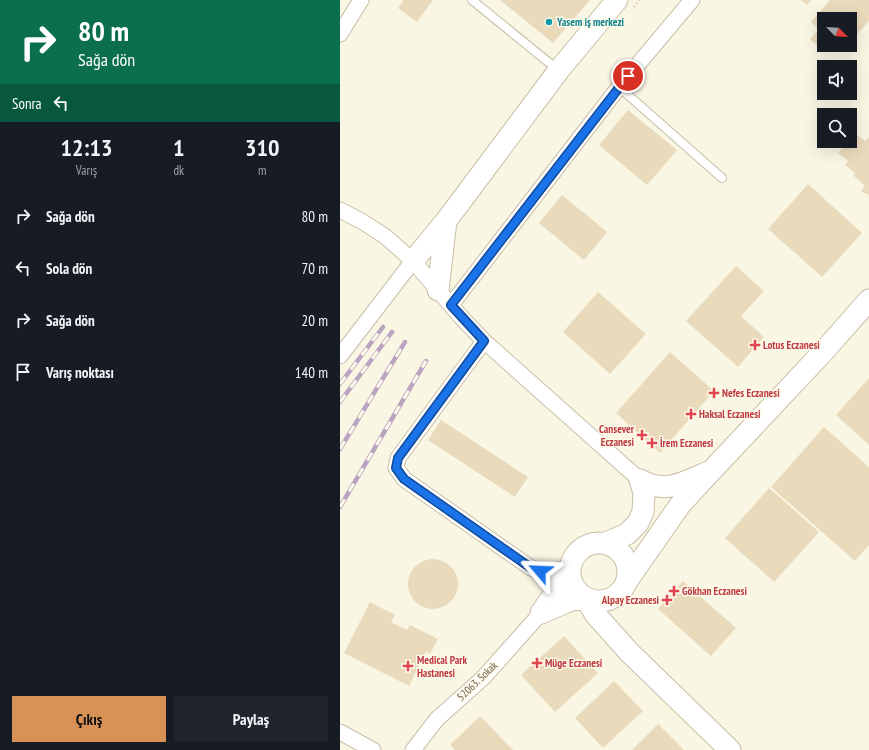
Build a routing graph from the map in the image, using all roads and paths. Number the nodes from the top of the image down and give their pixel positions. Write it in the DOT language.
graph roads {
  1 [pos="361,0"];
  2 [pos="472,0"];
  3 [pos="617,0"];
  4 [pos="692,0"];
  5 [pos="340,34"];
  6 [pos="559,70"];
  7 [pos="619,87"];
  8 [pos="722,178"];
  9 [pos="340,210"];
  10 [pos="446,221"];
  11 [pos="413,261"];
  12 [pos="445,298"];
  13 [pos="869,300"];
  14 [pos="484,341"];
  15 [pos="340,356"];
  16 [pos="711,471"];
  17 [pos="640,480"];
  18 [pos="606,543"];
  19 [pos="570,567"];
  20 [pos="624,585"];
  21 [pos="588,599"];
  22 [pos="541,613"];
  23 [pos="629,652"];
  24 [pos="340,732"];
  25 [pos="373,750"];
  26 [pos="413,750"];
  27 [pos="730,750"];
  1 -- 5 [label="street"];
  2 -- 6 [label="lane"];
  3 -- 6 [label="street"];
  4 -- 7 [label="street"];
  6 -- 10 [label="street"];
  7 -- 8 [label="lane"];
  7 -- 12 [label="street"];
  9 -- 11 [label="street"];
  10 -- 11 [label="street"];
  10 -- 12 [label="street"];
  11 -- 12 [label="street"];
  11 -- 15 [label="street"];
  12 -- 14 [label="street"];
  13 -- 16 [label="street"];
  14 -- 17 [label="street"];
  14 -- 19 [label="street"];
  16 -- 17 [label="street"];
  16 -- 20 [label="street"];
  17 -- 18 [label="street"];
  18 -- 19 [label="street"];
  18 -- 20 [label="street"];
  19 -- 21 [label="street"];
  19 -- 22 [label="street"];
  20 -- 21 [label="street"];
  20 -- 23 [label="street"];
  21 -- 22 [label="street"];
  21 -- 23 [label="street"];
  22 -- 26 [label="street, 52063. Sokak"];
  23 -- 27 [label="street"];
  24 -- 25 [label="street"];
}
